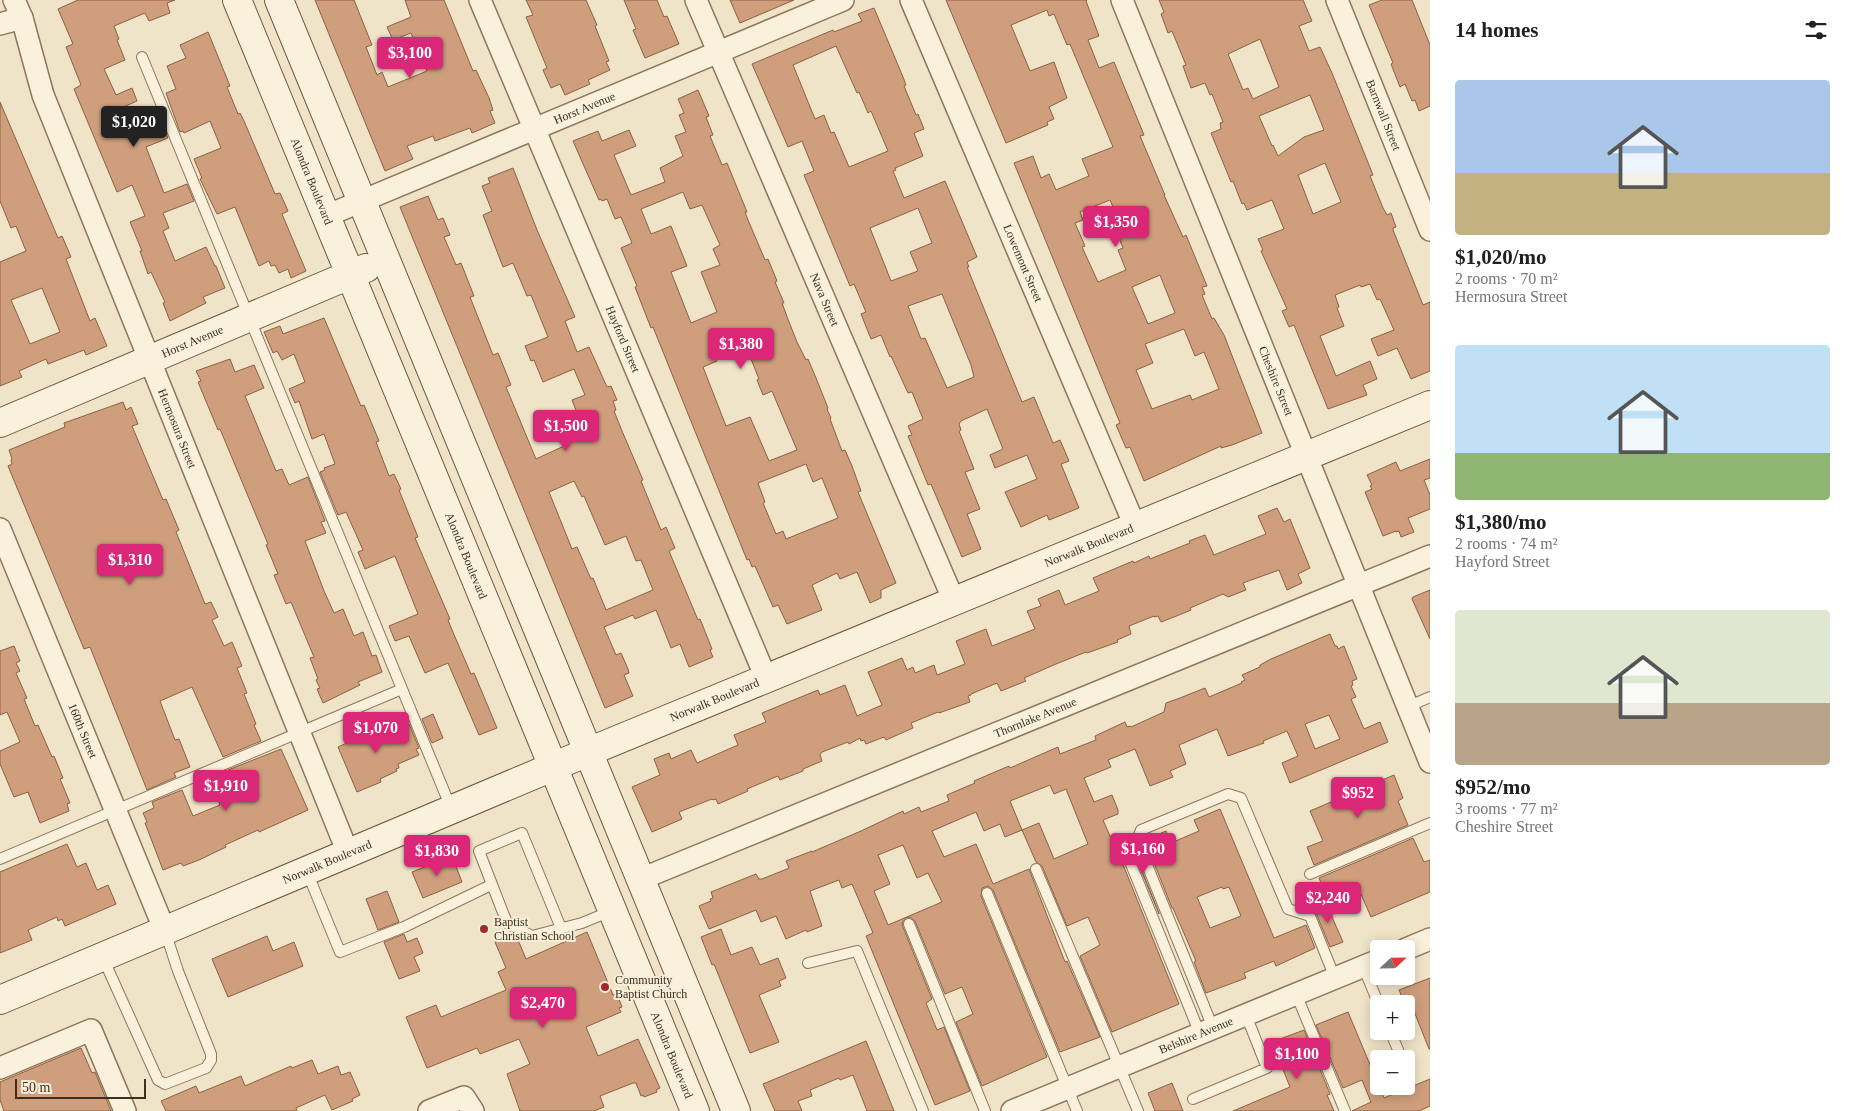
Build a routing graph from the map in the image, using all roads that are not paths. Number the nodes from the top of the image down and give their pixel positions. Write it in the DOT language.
graph roads {
  1 [pos="237,0"];
  2 [pos="279,0"];
  3 [pos="480,0"];
  4 [pos="696,0"];
  5 [pos="843,0"];
  6 [pos="911,0"];
  7 [pos="1122,0"];
  8 [pos="1337,0"];
  9 [pos="18,9"];
  10 [pos="0,24"];
  11 [pos="718,53"];
  12 [pos="142,57"];
  13 [pos="534,129"];
  14 [pos="362,202"];
  15 [pos="326,216"];
  16 [pos="1430,230"];
  17 [pos="385,260"];
  18 [pos="350,274"];
  19 [pos="249,317"];
  20 [pos="149,360"];
  21 [pos="1430,405"];
  22 [pos="0,424"];
  23 [pos="1305,456"];
  24 [pos="1134,526"];
  25 [pos="0,529"];
  26 [pos="1430,556"];
  27 [pos="1358,586"];
  28 [pos="954,601"];
  29 [pos="766,678"];
  30 [pos="402,689"];
  31 [pos="1430,697"];
  32 [pos="1407,706"];
  33 [pos="300,732"];
  34 [pos="588,752"];
  35 [pos="1430,762"];
  36 [pos="553,767"];
  37 [pos="452,809"];
  38 [pos="115,810"];
  39 [pos="1430,823"];
  40 [pos="1122,842"];
  41 [pos="348,853"];
  42 [pos="0,859"];
  43 [pos="1036,869"];
  44 [pos="307,871"];
  45 [pos="1310,874"];
  46 [pos="641,879"];
  47 [pos="490,885"];
  48 [pos="988,893"];
  49 [pos="612,911"];
  50 [pos="909,924"];
  51 [pos="561,928"];
  52 [pos="165,931"];
  53 [pos="1430,939"];
  54 [pos="1415,945"];
  55 [pos="103,957"];
  56 [pos="1370,963"];
  57 [pos="808,964"];
  58 [pos="1335,978"];
  59 [pos="1296,994"];
  60 [pos="0,1000"];
  61 [pos="1246,1015"];
  62 [pos="1206,1031"];
  63 [pos="1120,1067"];
  64 [pos="0,1068"];
  65 [pos="1068,1088"];
  66 [pos="1193,1099"];
  67 [pos="468,1104"];
  68 [pos="125,1111"];
  69 [pos="429,1111"];
  70 [pos="695,1111"];
  71 [pos="736,1111"];
  72 [pos="923,1111"];
  73 [pos="985,1111"];
  74 [pos="1012,1111"];
  75 [pos="1077,1111"];
  76 [pos="1138,1111"];
  77 [pos="1345,1111"];
  1 -- 15 [label="main road, Alondra Boulevard"];
  2 -- 14 [label="main road"];
  3 -- 13 [label="street, Hayford Street"];
  4 -- 11 [label="street, Nava Street"];
  5 -- 11 [label="street, Horst Avenue"];
  6 -- 24 [label="street, Lowemont Street"];
  7 -- 23 [label="street, Cheshire Street"];
  8 -- 16 [label="street, Barnwall Street"];
  9 -- 10 [label="street"];
  9 -- 20 [label="street, Hermosura Street"];
  11 -- 13 [label="street, Horst Avenue"];
  11 -- 28 [label="street, Nava Street"];
  12 -- 19 [label="lane"];
  13 -- 14 [label="street, Horst Avenue"];
  13 -- 29 [label="street, Hayford Street"];
  14 -- 15 [label="street, Horst Avenue"];
  14 -- 17 [label="main road"];
  15 -- 18 [label="main road, Alondra Boulevard"];
  17 -- 18 [label="main road, Horst Avenue"];
  17 -- 34 [label="main road"];
  18 -- 19 [label="main road, Horst Avenue"];
  18 -- 36 [label="main road, Alondra Boulevard"];
  19 -- 20 [label="main road, Horst Avenue"];
  19 -- 30 [label="lane"];
  20 -- 22 [label="main road, Horst Avenue"];
  20 -- 33 [label="street, Hermosura Street"];
  21 -- 23 [label="main road, Norwalk Boulevard"];
  23 -- 24 [label="main road, Norwalk Boulevard"];
  23 -- 27 [label="street, Cheshire Street"];
  24 -- 28 [label="main road, Norwalk Boulevard"];
  25 -- 38 [label="street, 160th Street"];
  26 -- 27 [label="street, Thornlake Avenue"];
  27 -- 32 [label="street, Cheshire Street"];
  27 -- 46 [label="street, Thornlake Avenue"];
  28 -- 29 [label="main road, Norwalk Boulevard"];
  29 -- 34 [label="main road, Norwalk Boulevard"];
  30 -- 33 [label="lane"];
  30 -- 37 [label="lane"];
  31 -- 32 [label="lane"];
  32 -- 35 [label="street, Cheshire Street"];
  33 -- 38 [label="lane"];
  33 -- 41 [label="street, Hermosura Street"];
  34 -- 36 [label="main road, Norwalk Boulevard"];
  34 -- 46 [label="main road"];
  36 -- 37 [label="main road, Norwalk Boulevard"];
  36 -- 49 [label="main road, Alondra Boulevard"];
  37 -- 41 [label="main road, Norwalk Boulevard"];
  38 -- 42 [label="lane"];
  38 -- 52 [label="street, 160th Street"];
  39 -- 45 [label="lane"];
  40 -- 62 [label="lane"];
  41 -- 44 [label="main road, Norwalk Boulevard"];
  43 -- 63 [label="lane"];
  44 -- 47 [label="lane"];
  44 -- 52 [label="main road, Norwalk Boulevard"];
  46 -- 71 [label="main road"];
  47 -- 51 [label="lane"];
  47 -- 51 [label="lane"];
  48 -- 65 [label="lane"];
  49 -- 51 [label="lane"];
  49 -- 70 [label="main road, Alondra Boulevard"];
  50 -- 73 [label="lane"];
  52 -- 55 [label="main road, Norwalk Boulevard"];
  52 -- 55 [label="lane"];
  53 -- 54 [label="street"];
  55 -- 60 [label="main road, Norwalk Boulevard"];
  56 -- 58 [label="street, Belshire Avenue"];
  57 -- 72 [label="lane"];
  58 -- 59 [label="street, Belshire Avenue"];
  58 -- 62 [label="lane"];
  59 -- 61 [label="street, Belshire Avenue"];
  59 -- 77 [label="lane"];
  61 -- 62 [label="street, Belshire Avenue"];
  61 -- 66 [label="lane"];
  62 -- 63 [label="street, Belshire Avenue"];
  63 -- 65 [label="street, Belshire Avenue"];
  63 -- 76 [label="lane"];
  64 -- 68 [label="street"];
  65 -- 74 [label="street, Belshire Avenue"];
  65 -- 75 [label="lane"];
  67 -- 69 [label="street"];
}
